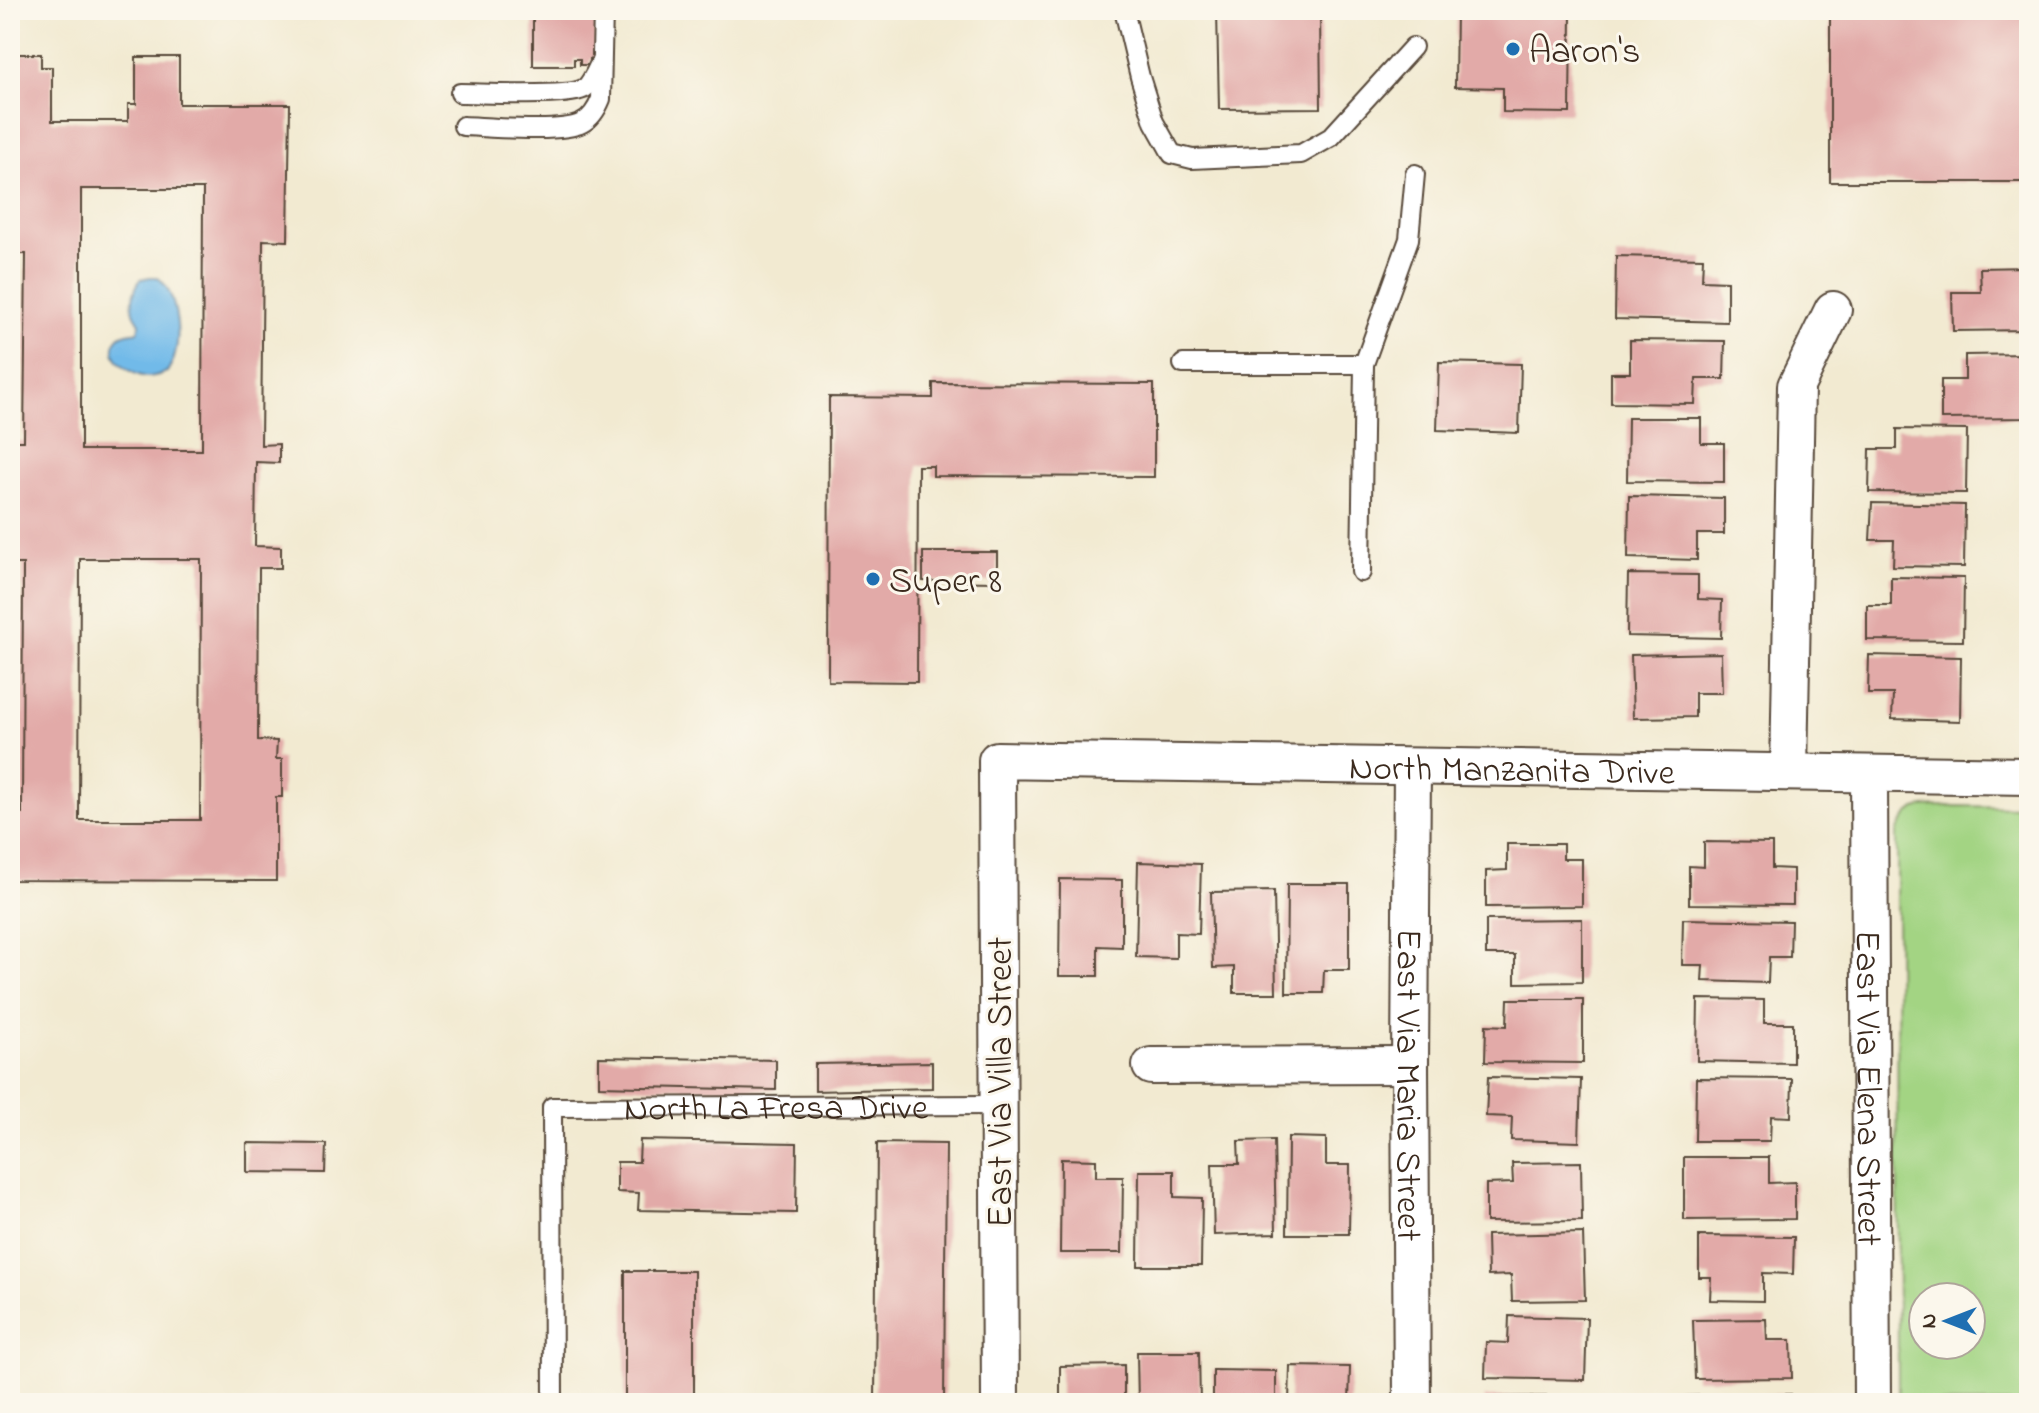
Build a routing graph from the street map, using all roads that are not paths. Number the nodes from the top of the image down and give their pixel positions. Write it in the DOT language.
graph roads {
  1 [pos="603,10"];
  2 [pos="1124,10"];
  3 [pos="1413,47"];
  4 [pos="602,58"];
  5 [pos="460,93"];
  6 [pos="463,126"];
  7 [pos="1415,174"];
  8 [pos="1833,310"];
  9 [pos="1183,364"];
  10 [pos="1364,364"];
  11 [pos="1361,572"];
  12 [pos="997,760"];
  13 [pos="1412,767"];
  14 [pos="1789,772"];
  15 [pos="1869,774"];
  16 [pos="2029,776"];
  17 [pos="1410,1065"];
  18 [pos="1151,1066"];
  19 [pos="998,1105"];
  20 [pos="553,1403"];
  21 [pos="1000,1403"];
  22 [pos="1412,1403"];
  23 [pos="1872,1403"];
  1 -- 4 [label="lane"];
  2 -- 3 [label="lane"];
  4 -- 5 [label="lane"];
  4 -- 6 [label="lane"];
  7 -- 10 [label="lane"];
  8 -- 14 [label="street"];
  9 -- 10 [label="lane"];
  10 -- 11 [label="lane"];
  12 -- 13 [label="street, North Manzanita Drive"];
  12 -- 19 [label="street, East Via Villa Street"];
  13 -- 14 [label="street, North Manzanita Drive"];
  13 -- 17 [label="street, East Via Maria Street"];
  14 -- 15 [label="street, North Manzanita Drive"];
  15 -- 16 [label="street, North Manzanita Drive"];
  15 -- 23 [label="street, East Via Elena Street"];
  17 -- 18 [label="street"];
  17 -- 22 [label="street, East Via Maria Street"];
  19 -- 20 [label="lane, North La Fresa Drive"];
  19 -- 21 [label="street, East Via Villa Street"];
}
